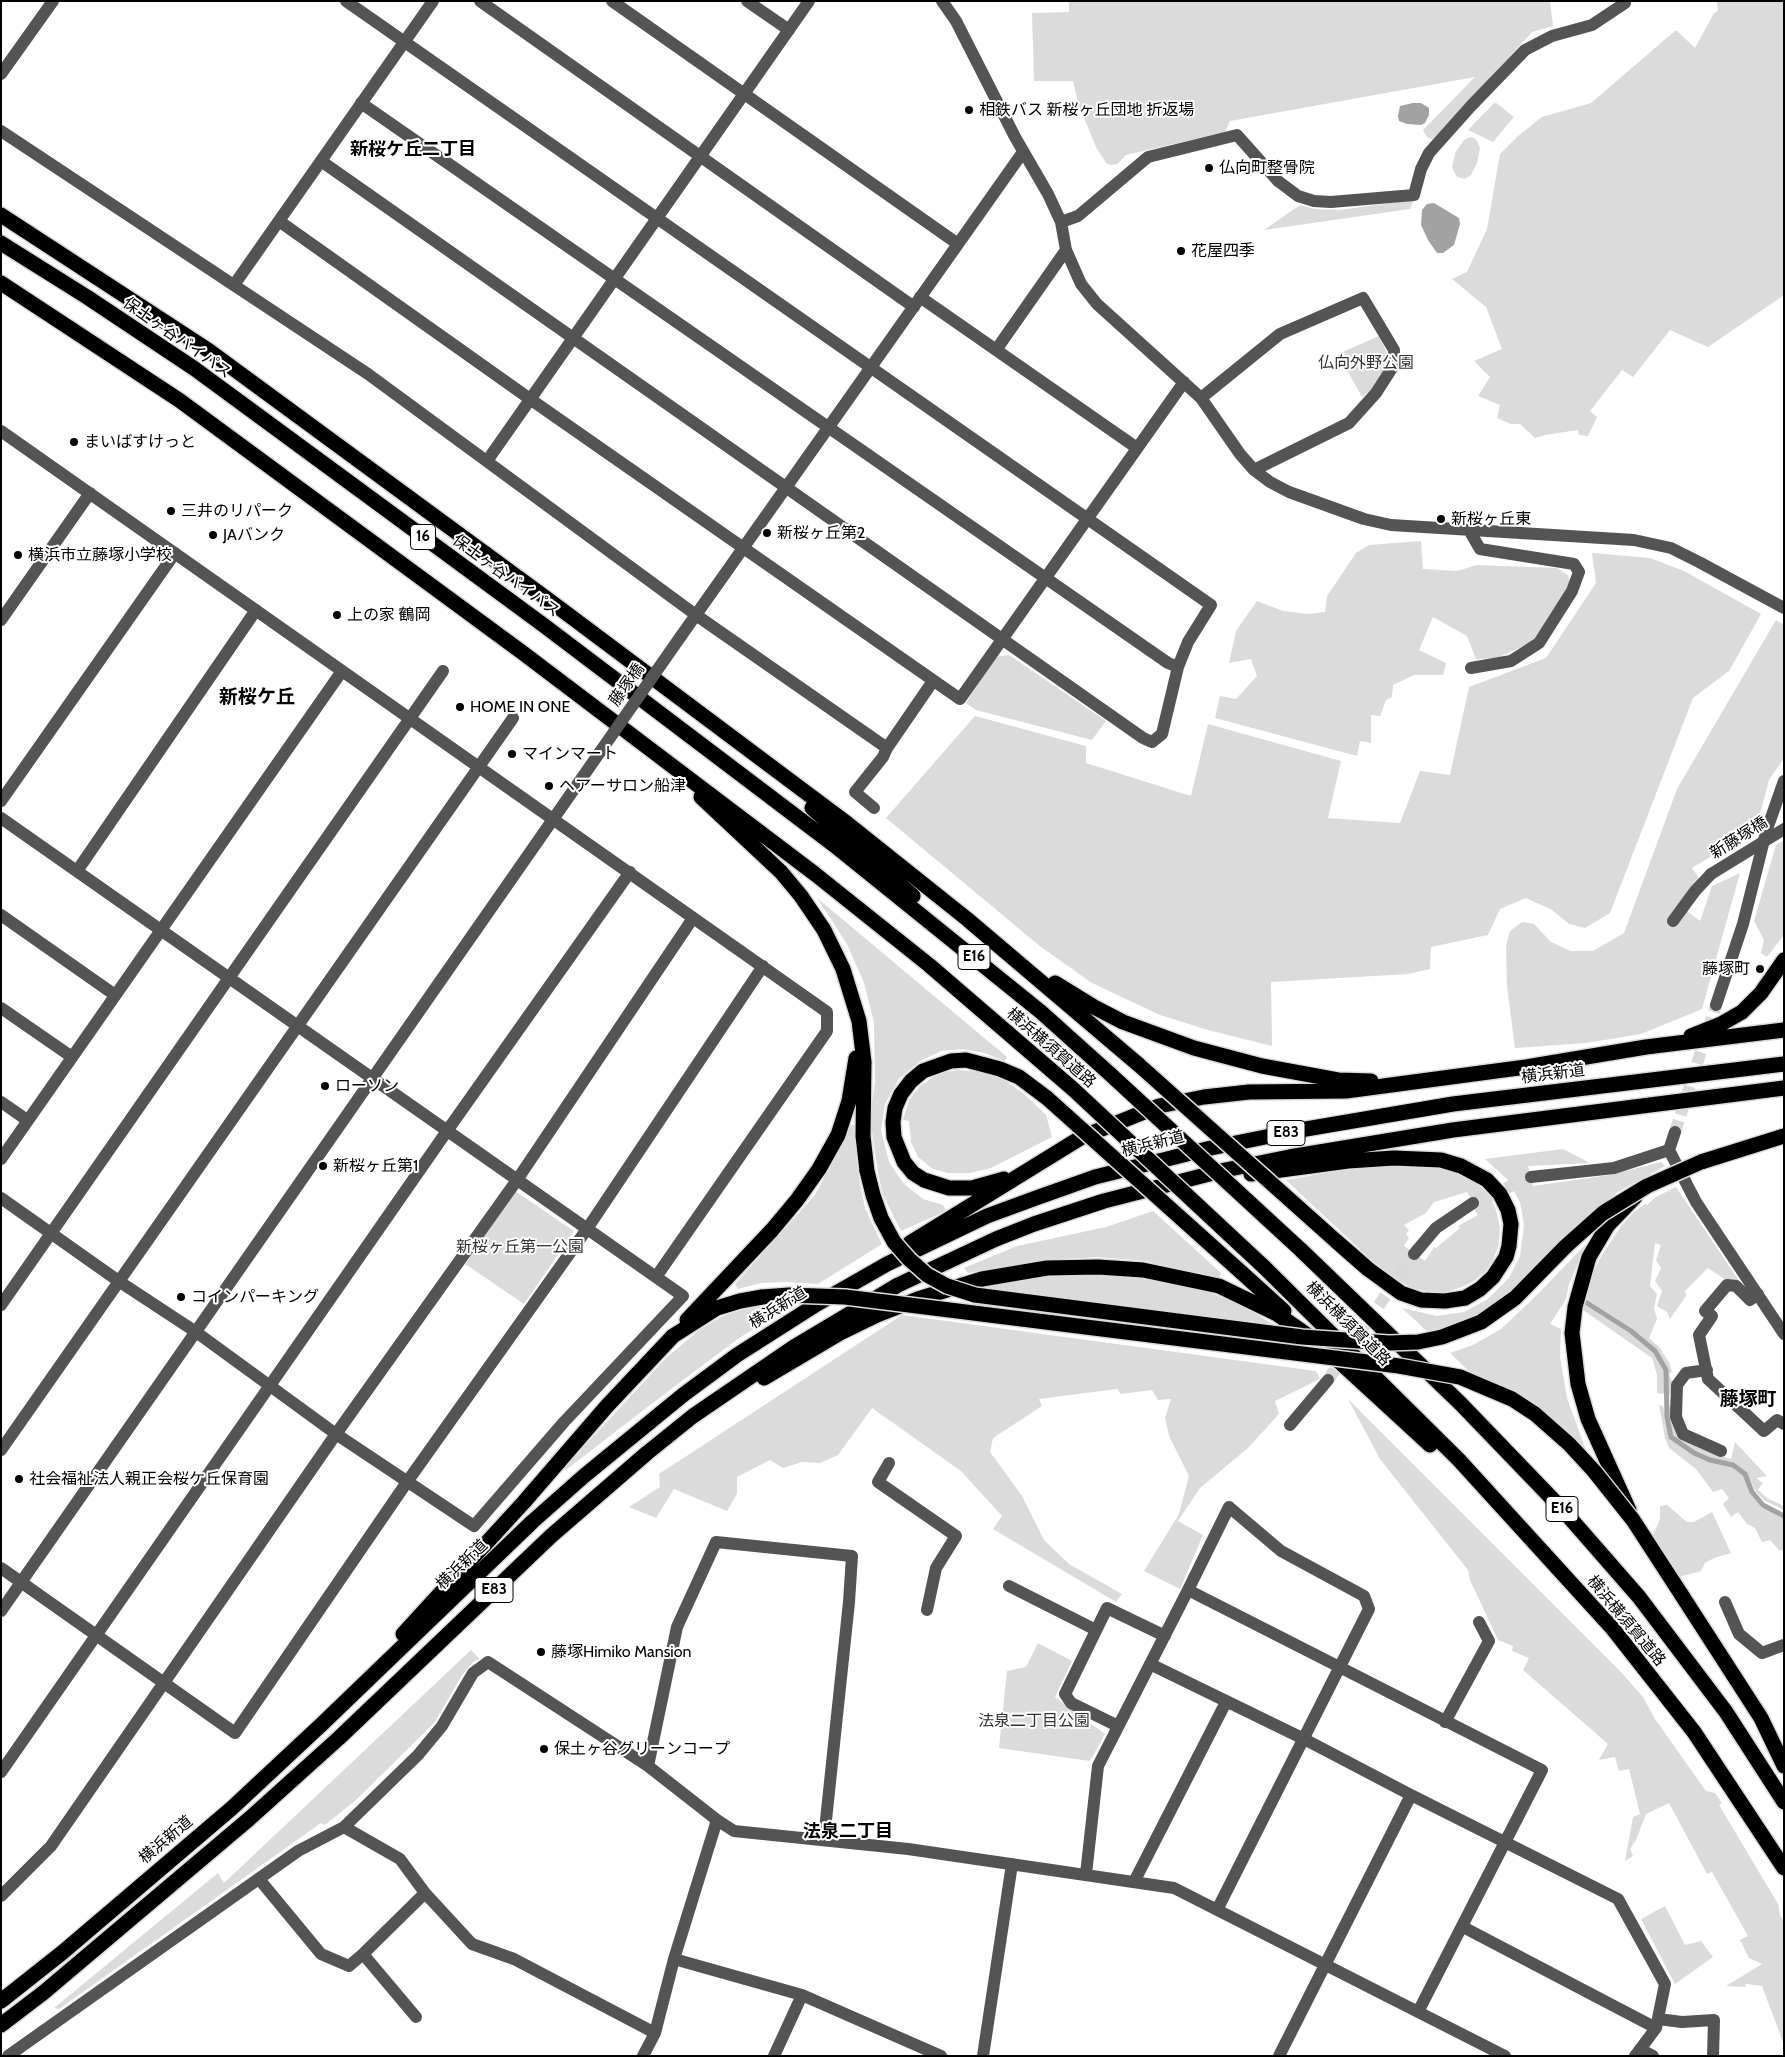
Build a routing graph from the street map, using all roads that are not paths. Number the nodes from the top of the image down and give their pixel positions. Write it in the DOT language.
graph roads {
  1 [pos="53,1"];
  2 [pos="346,1"];
  3 [pos="433,1"];
  4 [pos="480,1"];
  5 [pos="612,1"];
  6 [pos="747,1"];
  7 [pos="809,1"];
  8 [pos="942,1"];
  9 [pos="1624,1"];
  10 [pos="789,30"];
  11 [pos="404,42"];
  12 [pos="1,74"];
  13 [pos="744,93"];
  14 [pos="361,103"];
  15 [pos="1,131"];
  16 [pos="1023,152"];
  17 [pos="700,156"];
  18 [pos="321,161"];
  19 [pos="1,215"];
  20 [pos="656,218"];
  21 [pos="279,221"];
  22 [pos="1061,222"];
  23 [pos="1,243"];
  24 [pos="958,244"];
  25 [pos="1066,250"];
  26 [pos="614,279"];
  27 [pos="1,283"];
  28 [pos="234,285"];
  29 [pos="917,302"];
  30 [pos="573,338"];
  31 [pos="996,350"];
  32 [pos="871,368"];
  33 [pos="1184,382"];
  34 [pos="1201,398"];
  35 [pos="530,399"];
  36 [pos="828,428"];
  37 [pos="1,432"];
  38 [pos="1137,448"];
  39 [pos="487,461"];
  40 [pos="1254,470"];
  41 [pos="786,488"];
  42 [pos="90,494"];
  43 [pos="1087,519"];
  44 [pos="1469,530"];
  45 [pos="744,548"];
  46 [pos="175,553"];
  47 [pos="1046,578"];
  48 [pos="1784,608"];
  49 [pos="256,610"];
  50 [pos="696,615"];
  51 [pos="1,620"];
  52 [pos="1002,639"];
  53 [pos="1178,667"];
  54 [pos="1471,668"];
  55 [pos="342,670"];
  56 [pos="443,671"];
  57 [pos="933,681"];
  58 [pos="513,718"];
  59 [pos="411,719"];
  60 [pos="740,743"];
  61 [pos="887,748"];
  62 [pos="671,765"];
  63 [pos="480,767"];
  64 [pos="1784,781"];
  65 [pos="1,801"];
  66 [pos="874,808"];
  67 [pos="1,818"];
  68 [pos="554,818"];
  69 [pos="1784,829"];
  70 [pos="834,845"];
  71 [pos="77,872"];
  72 [pos="630,872"];
  73 [pos="815,874"];
  74 [pos="1,915"];
  75 [pos="693,918"];
  76 [pos="967,919"];
  77 [pos="1673,921"];
  78 [pos="160,930"];
  79 [pos="1784,960"];
  80 [pos="762,966"];
  81 [pos="230,978"];
  82 [pos="115,995"];
  83 [pos="1716,1006"];
  84 [pos="1,1008"];
  85 [pos="1041,1012"];
  86 [pos="860,1021"];
  87 [pos="298,1026"];
  88 [pos="1784,1030"];
  89 [pos="1646,1047"];
  90 [pos="72,1057"];
  91 [pos="1784,1064"];
  92 [pos="372,1078"];
  93 [pos="1421,1082"];
  94 [pos="1784,1088"];
  95 [pos="1,1102"];
  96 [pos="27,1120"];
  97 [pos="447,1131"];
  98 [pos="1675,1132"];
  99 [pos="1784,1136"];
  100 [pos="1669,1150"];
  101 [pos="1,1159"];
  102 [pos="1044,1159"];
  103 [pos="1531,1177"];
  104 [pos="517,1180"];
  105 [pos="1647,1186"];
  106 [pos="1,1198"];
  107 [pos="1472,1203"];
  108 [pos="1034,1224"];
  109 [pos="587,1229"];
  110 [pos="52,1234"];
  111 [pos="1414,1254"];
  112 [pos="656,1277"];
  113 [pos="120,1282"];
  114 [pos="1758,1294"];
  115 [pos="816,1304"];
  116 [pos="1,1305"];
  117 [pos="196,1332"];
  118 [pos="1784,1334"];
  119 [pos="673,1336"];
  120 [pos="1323,1346"];
  121 [pos="1706,1370"];
  122 [pos="1328,1380"];
  123 [pos="270,1385"];
  124 [pos="1302,1410"];
  125 [pos="1317,1410"];
  126 [pos="1784,1424"];
  127 [pos="1290,1425"];
  128 [pos="336,1434"];
  129 [pos="1,1450"];
  130 [pos="1721,1451"];
  131 [pos="888,1463"];
  132 [pos="408,1482"];
  133 [pos="600,1493"];
  134 [pos="1633,1520"];
  135 [pos="1533,1540"];
  136 [pos="1,1568"];
  137 [pos="22,1582"];
  138 [pos="1009,1586"];
  139 [pos="1188,1590"];
  140 [pos="1725,1602"];
  141 [pos="927,1610"];
  142 [pos="1,1611"];
  143 [pos="1479,1622"];
  144 [pos="1096,1630"];
  145 [pos="96,1635"];
  146 [pos="1165,1636"];
  147 [pos="1784,1645"];
  148 [pos="1150,1664"];
  149 [pos="1341,1668"];
  150 [pos="164,1683"];
  151 [pos="1226,1702"];
  152 [pos="1445,1722"];
  153 [pos="322,1724"];
  154 [pos="1118,1726"];
  155 [pos="1304,1739"];
  156 [pos="648,1766"];
  157 [pos="1784,1766"];
  158 [pos="1,1772"];
  159 [pos="1411,1795"];
  160 [pos="1784,1802"];
  161 [pos="716,1820"];
  162 [pos="344,1827"];
  163 [pos="824,1839"];
  164 [pos="1506,1843"];
  165 [pos="1012,1864"];
  166 [pos="1784,1868"];
  167 [pos="1086,1874"];
  168 [pos="259,1879"];
  169 [pos="1134,1882"];
  170 [pos="425,1894"];
  171 [pos="1,1896"];
  172 [pos="1217,1910"];
  173 [pos="1463,1927"];
  174 [pos="363,1954"];
  175 [pos="674,1959"];
  176 [pos="1325,1965"];
  177 [pos="802,1995"];
  178 [pos="1,2001"];
  179 [pos="1418,2012"];
  180 [pos="416,2017"];
  181 [pos="1657,2023"];
  182 [pos="1,2025"];
  183 [pos="656,2033"];
  184 [pos="1638,2052"];
  185 [pos="8,2056"];
  186 [pos="643,2056"];
  187 [pos="774,2056"];
  188 [pos="941,2056"];
  189 [pos="983,2056"];
  190 [pos="1279,2056"];
  191 [pos="1506,2056"];
  192 [pos="1653,2056"];
  193 [pos="1713,2056"];
  1 -- 12 [label="street"];
  2 -- 11 [label="street"];
  3 -- 11 [label="street"];
  4 -- 17 [label="street"];
  5 -- 13 [label="street"];
  6 -- 10 [label="street"];
  7 -- 10 [label="street"];
  8 -- 16 [label="street"];
  9 -- 22 [label="street"];
  10 -- 13 [label="street"];
  11 -- 14 [label="street"];
  11 -- 20 [label="street"];
  13 -- 17 [label="street"];
  13 -- 24 [label="street"];
  14 -- 18 [label="street"];
  14 -- 26 [label="street"];
  15 -- 28 [label="street"];
  16 -- 22 [label="street"];
  16 -- 24 [label="street, 藤塚橋"];
  17 -- 20 [label="street"];
  17 -- 29 [label="street"];
  18 -- 21 [label="street"];
  18 -- 30 [label="street"];
  19 -- 60 [label="highway"];
  20 -- 26 [label="street"];
  20 -- 32 [label="street"];
  21 -- 28 [label="street"];
  21 -- 35 [label="street"];
  22 -- 25 [label="street"];
  23 -- 70 [label="highway, 保土ヶ谷バイパス / 16"];
  24 -- 29 [label="street, 藤塚橋"];
  25 -- 31 [label="street"];
  25 -- 33 [label="street"];
  26 -- 30 [label="street"];
  26 -- 36 [label="street"];
  27 -- 62 [label="highway, 16"];
  28 -- 39 [label="street"];
  29 -- 31 [label="street"];
  29 -- 32 [label="street, 藤塚橋"];
  30 -- 35 [label="street"];
  30 -- 41 [label="street"];
  31 -- 38 [label="street"];
  32 -- 36 [label="street, 藤塚橋"];
  32 -- 43 [label="street"];
  33 -- 34 [label="street"];
  33 -- 38 [label="street"];
  34 -- 40 [label="street"];
  34 -- 40 [label="street"];
  35 -- 39 [label="street"];
  35 -- 45 [label="street"];
  36 -- 41 [label="street, 藤塚橋"];
  36 -- 47 [label="street"];
  37 -- 42 [label="street"];
  38 -- 43 [label="street"];
  39 -- 50 [label="street"];
  40 -- 44 [label="street"];
  41 -- 45 [label="street, 藤塚橋"];
  41 -- 52 [label="street"];
  42 -- 46 [label="street"];
  42 -- 51 [label="street"];
  43 -- 47 [label="street"];
  43 -- 53 [label="street"];
  44 -- 48 [label="street"];
  44 -- 54 [label="street"];
  45 -- 50 [label="street, 藤塚橋"];
  45 -- 57 [label="street"];
  46 -- 49 [label="street"];
  46 -- 65 [label="street"];
  47 -- 52 [label="street"];
  47 -- 53 [label="street"];
  49 -- 55 [label="street"];
  49 -- 71 [label="street"];
  50 -- 61 [label="street"];
  50 -- 68 [label="street, 藤塚橋, bridge"];
  52 -- 53 [label="street"];
  52 -- 57 [label="street"];
  55 -- 59 [label="street"];
  55 -- 78 [label="street"];
  56 -- 59 [label="street"];
  57 -- 61 [label="street"];
  58 -- 63 [label="street"];
  59 -- 63 [label="street"];
  59 -- 81 [label="street"];
  60 -- 76 [label="highway"];
  60 -- 85 [label="highway"];
  61 -- 66 [label="street"];
  62 -- 73 [label="highway, 16"];
  62 -- 86 [label="highway"];
  63 -- 68 [label="street"];
  63 -- 87 [label="street"];
  64 -- 83 [label="street"];
  67 -- 71 [label="street"];
  68 -- 72 [label="street"];
  68 -- 92 [label="street, 藤塚橋"];
  69 -- 77 [label="street, 新藤塚橋, bridge"];
  70 -- 85 [label="highway, 横浜横須賀道路 / E16"];
  71 -- 78 [label="street"];
  72 -- 75 [label="street"];
  72 -- 97 [label="street"];
  73 -- 135 [label="highway, 横浜横須賀道路 / E16, bridge"];
  74 -- 82 [label="street"];
  75 -- 80 [label="street"];
  75 -- 104 [label="street"];
  76 -- 93 [label="highway"];
  76 -- 108 [label="highway, bridge"];
  78 -- 81 [label="street"];
  78 -- 82 [label="street"];
  79 -- 89 [label="highway"];
  80 -- 109 [label="street"];
  80 -- 112 [label="street"];
  81 -- 87 [label="street"];
  81 -- 110 [label="street"];
  82 -- 90 [label="street"];
  84 -- 90 [label="street"];
  85 -- 160 [label="highway, 横浜横須賀道路 / E16, bridge"];
  86 -- 105 [label="highway, bridge"];
  86 -- 119 [label="highway"];
  87 -- 92 [label="street"];
  87 -- 113 [label="street"];
  88 -- 89 [label="highway"];
  89 -- 93 [label="highway"];
  90 -- 96 [label="street"];
  91 -- 115 [label="highway, 横浜新道 / E83"];
  92 -- 97 [label="street"];
  92 -- 117 [label="street, 藤塚橋"];
  93 -- 102 [label="highway"];
  94 -- 108 [label="highway, E83"];
  95 -- 96 [label="street"];
  96 -- 101 [label="street"];
  97 -- 104 [label="street"];
  97 -- 123 [label="street"];
  98 -- 100 [label="street"];
  99 -- 105 [label="highway, bridge"];
  100 -- 103 [label="street"];
  100 -- 114 [label="street"];
  102 -- 115 [label="highway"];
  102 -- 120 [label="highway, bridge"];
  104 -- 109 [label="street"];
  104 -- 128 [label="street"];
  105 -- 134 [label="highway, bridge"];
  106 -- 110 [label="street"];
  107 -- 111 [label="street"];
  108 -- 133 [label="highway, E83"];
  109 -- 112 [label="street"];
  109 -- 132 [label="street"];
  110 -- 113 [label="street"];
  110 -- 116 [label="street"];
  112 -- 132 [label="street"];
  113 -- 117 [label="street"];
  113 -- 129 [label="street"];
  114 -- 118 [label="street"];
  114 -- 121 [label="street"];
  115 -- 153 [label="highway, 横浜新道 / E83"];
  117 -- 123 [label="street"];
  117 -- 137 [label="street, 藤塚橋"];
  119 -- 134 [label="highway, bridge"];
  119 -- 153 [label="highway"];
  120 -- 133 [label="highway"];
  120 -- 135 [label="highway"];
  121 -- 126 [label="street"];
  121 -- 130 [label="street"];
  122 -- 124 [label="street"];
  123 -- 128 [label="street"];
  123 -- 145 [label="street"];
  124 -- 125 [label="street"];
  124 -- 127 [label="street"];
  128 -- 132 [label="street"];
  128 -- 150 [label="street"];
  131 -- 141 [label="street"];
  132 -- 150 [label="street"];
  133 -- 182 [label="highway, E83"];
  134 -- 157 [label="highway, bridge"];
  135 -- 166 [label="highway, 横浜横須賀道路 / E16"];
  136 -- 137 [label="street"];
  137 -- 142 [label="street, 藤塚橋"];
  137 -- 145 [label="street"];
  138 -- 144 [label="street"];
  139 -- 146 [label="street"];
  139 -- 149 [label="street"];
  139 -- 149 [label="street"];
  140 -- 147 [label="street"];
  143 -- 152 [label="street"];
  144 -- 146 [label="street"];
  144 -- 154 [label="street"];
  145 -- 150 [label="street"];
  145 -- 158 [label="street"];
  146 -- 148 [label="street"];
  148 -- 151 [label="street"];
  148 -- 154 [label="street"];
  149 -- 152 [label="street"];
  149 -- 155 [label="street"];
  150 -- 171 [label="street"];
  151 -- 155 [label="street"];
  151 -- 169 [label="street"];
  152 -- 164 [label="street"];
  153 -- 178 [label="highway, 横浜新道 / E83"];
  154 -- 167 [label="street"];
  155 -- 159 [label="street"];
  155 -- 172 [label="street"];
  156 -- 161 [label="street"];
  156 -- 162 [label="street"];
  156 -- 163 [label="street"];
  159 -- 164 [label="street"];
  159 -- 176 [label="street"];
  161 -- 163 [label="street"];
  161 -- 175 [label="street"];
  162 -- 168 [label="street"];
  162 -- 170 [label="street"];
  163 -- 165 [label="street"];
  164 -- 173 [label="street"];
  164 -- 181 [label="street"];
  165 -- 167 [label="street"];
  165 -- 189 [label="street"];
  167 -- 169 [label="street"];
  168 -- 174 [label="street"];
  168 -- 185 [label="street"];
  169 -- 172 [label="street"];
  170 -- 174 [label="street"];
  170 -- 183 [label="street"];
  172 -- 176 [label="street"];
  173 -- 179 [label="street"];
  173 -- 181 [label="street"];
  174 -- 180 [label="street"];
  175 -- 177 [label="street"];
  175 -- 183 [label="street"];
  176 -- 179 [label="street"];
  176 -- 190 [label="street"];
  177 -- 187 [label="street"];
  177 -- 188 [label="street"];
  179 -- 191 [label="street"];
  181 -- 184 [label="street"];
  181 -- 193 [label="street"];
  183 -- 186 [label="street"];
  184 -- 192 [label="street"];
}
